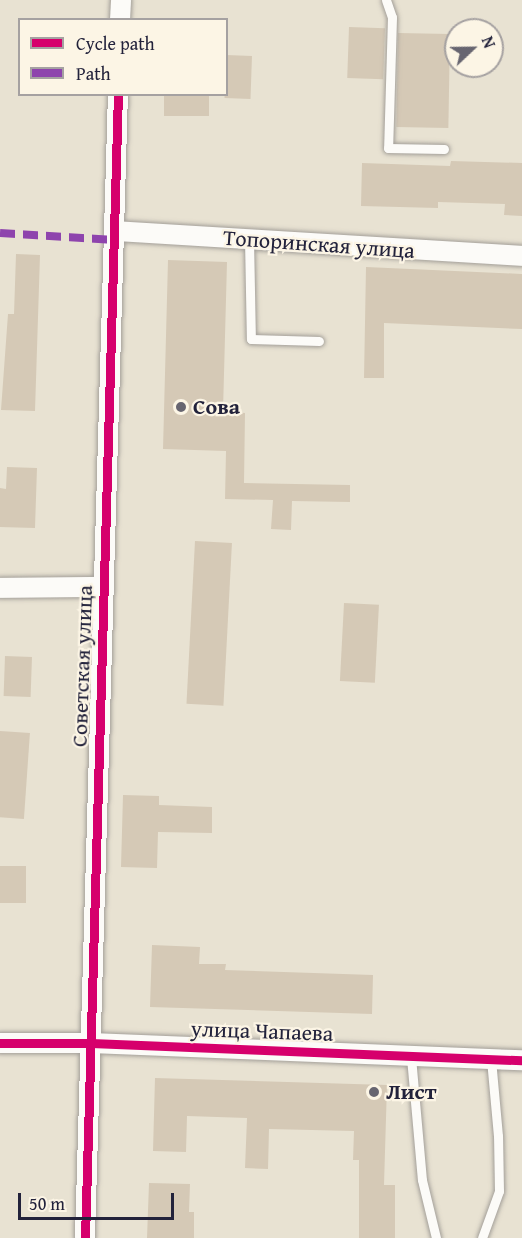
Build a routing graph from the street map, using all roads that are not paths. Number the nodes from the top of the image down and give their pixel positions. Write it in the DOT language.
graph roads {
  1 [pos="121,0"];
  2 [pos="386,0"];
  3 [pos="120,18"];
  4 [pos="118,96"];
  5 [pos="444,149"];
  6 [pos="115,231"];
  7 [pos="249,239"];
  8 [pos="522,256"];
  9 [pos="319,341"];
  10 [pos="104,587"];
  11 [pos="0,588"];
  12 [pos="0,1043"];
  13 [pos="91,1043"];
  14 [pos="411,1057"];
  15 [pos="491,1059"];
  16 [pos="522,1060"];
  17 [pos="85,1238"];
  18 [pos="436,1238"];
  19 [pos="482,1238"];
  1 -- 3 [label="street"];
  2 -- 5 [label="lane"];
  4 -- 6 [label="street, Советская улица"];
  6 -- 7 [label="street, Топоринская улица"];
  6 -- 10 [label="street, Советская улица"];
  7 -- 8 [label="street, Топоринская улица"];
  7 -- 9 [label="lane"];
  10 -- 11 [label="street"];
  10 -- 13 [label="street, Советская улица"];
  12 -- 13 [label="street, улица Чапаева"];
  13 -- 14 [label="street, улица Чапаева"];
  13 -- 17 [label="street, Советская улица"];
  14 -- 15 [label="street, улица Чапаева"];
  14 -- 18 [label="lane"];
  15 -- 16 [label="street, улица Чапаева"];
  15 -- 19 [label="lane"];
}
